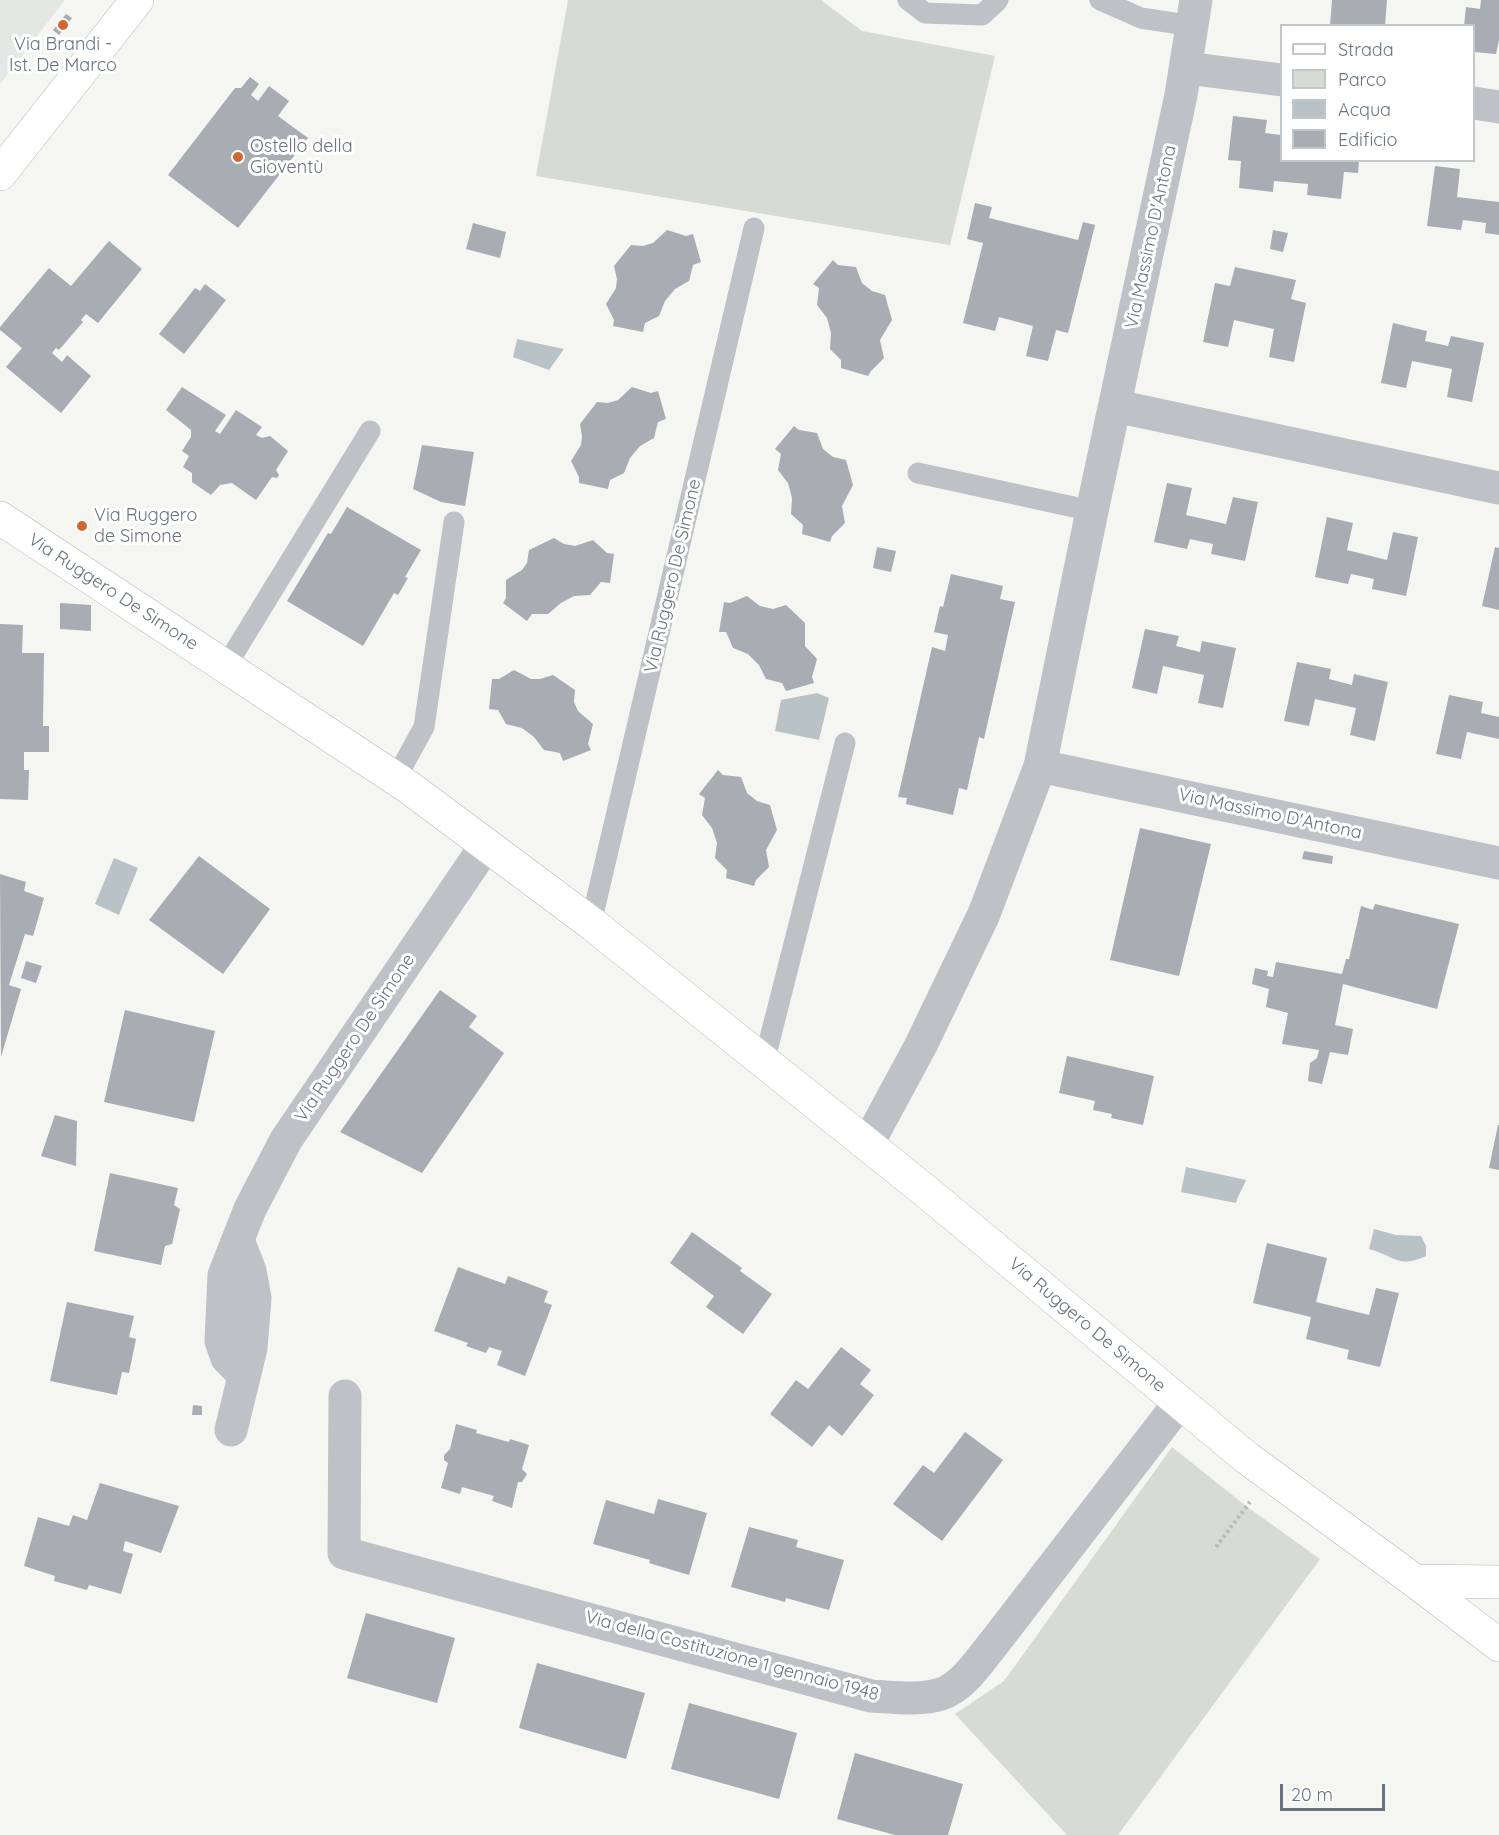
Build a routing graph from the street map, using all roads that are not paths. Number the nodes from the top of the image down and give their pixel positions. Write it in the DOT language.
graph roads {
  1 [pos="137,0"];
  2 [pos="908,0"];
  3 [pos="998,0"];
  4 [pos="1100,0"];
  5 [pos="1195,13"];
  6 [pos="1186,68"];
  7 [pos="1280,80"];
  8 [pos="1475,103"];
  9 [pos="1499,106"];
  10 [pos="0,174"];
  11 [pos="754,228"];
  12 [pos="1116,406"];
  13 [pos="370,431"];
  14 [pos="918,473"];
  15 [pos="1499,488"];
  16 [pos="1092,511"];
  17 [pos="0,518"];
  18 [pos="454,522"];
  19 [pos="226,666"];
  20 [pos="845,743"];
  21 [pos="1040,766"];
  22 [pos="396,778"];
  23 [pos="486,845"];
  24 [pos="1499,863"];
  25 [pos="591,923"];
  26 [pos="764,1062"];
  27 [pos="867,1145"];
  28 [pos="345,1396"];
  29 [pos="1180,1402"];
  30 [pos="231,1430"];
  31 [pos="1415,1581"];
  32 [pos="1499,1582"];
  33 [pos="1499,1645"];
  1 -- 10 [label="street"];
  2 -- 3 [label="lane"];
  4 -- 5 [label="lane"];
  5 -- 6 [label="street, Via Massimo D'Antona"];
  6 -- 7 [label="street"];
  6 -- 12 [label="street, Via Massimo D'Antona"];
  8 -- 9 [label="street"];
  11 -- 25 [label="lane, Via Ruggero De Simone"];
  12 -- 15 [label="street"];
  12 -- 16 [label="street, Via Massimo D'Antona"];
  13 -- 19 [label="lane"];
  14 -- 16 [label="lane"];
  16 -- 21 [label="street, Via Massimo D'Antona"];
  17 -- 19 [label="street, Via Ruggero De Simone"];
  18 -- 22 [label="lane"];
  19 -- 22 [label="street, Via Ruggero De Simone"];
  20 -- 26 [label="lane"];
  21 -- 24 [label="street, Via Massimo D'Antona"];
  21 -- 27 [label="street, Via Massimo D'Antona"];
  22 -- 23 [label="street, Via Ruggero De Simone"];
  23 -- 25 [label="street, Via Ruggero De Simone"];
  23 -- 30 [label="street, Via Ruggero De Simone"];
  25 -- 26 [label="street, Via Ruggero De Simone"];
  26 -- 27 [label="street, Via Ruggero De Simone"];
  27 -- 29 [label="street, Via Ruggero De Simone"];
  28 -- 29 [label="street, Via della Costituzione 1 gennaio 1948"];
  29 -- 31 [label="street, Via Ruggero De Simone"];
  31 -- 32 [label="street"];
  31 -- 33 [label="street, Via Ruggero De Simone"];
}
